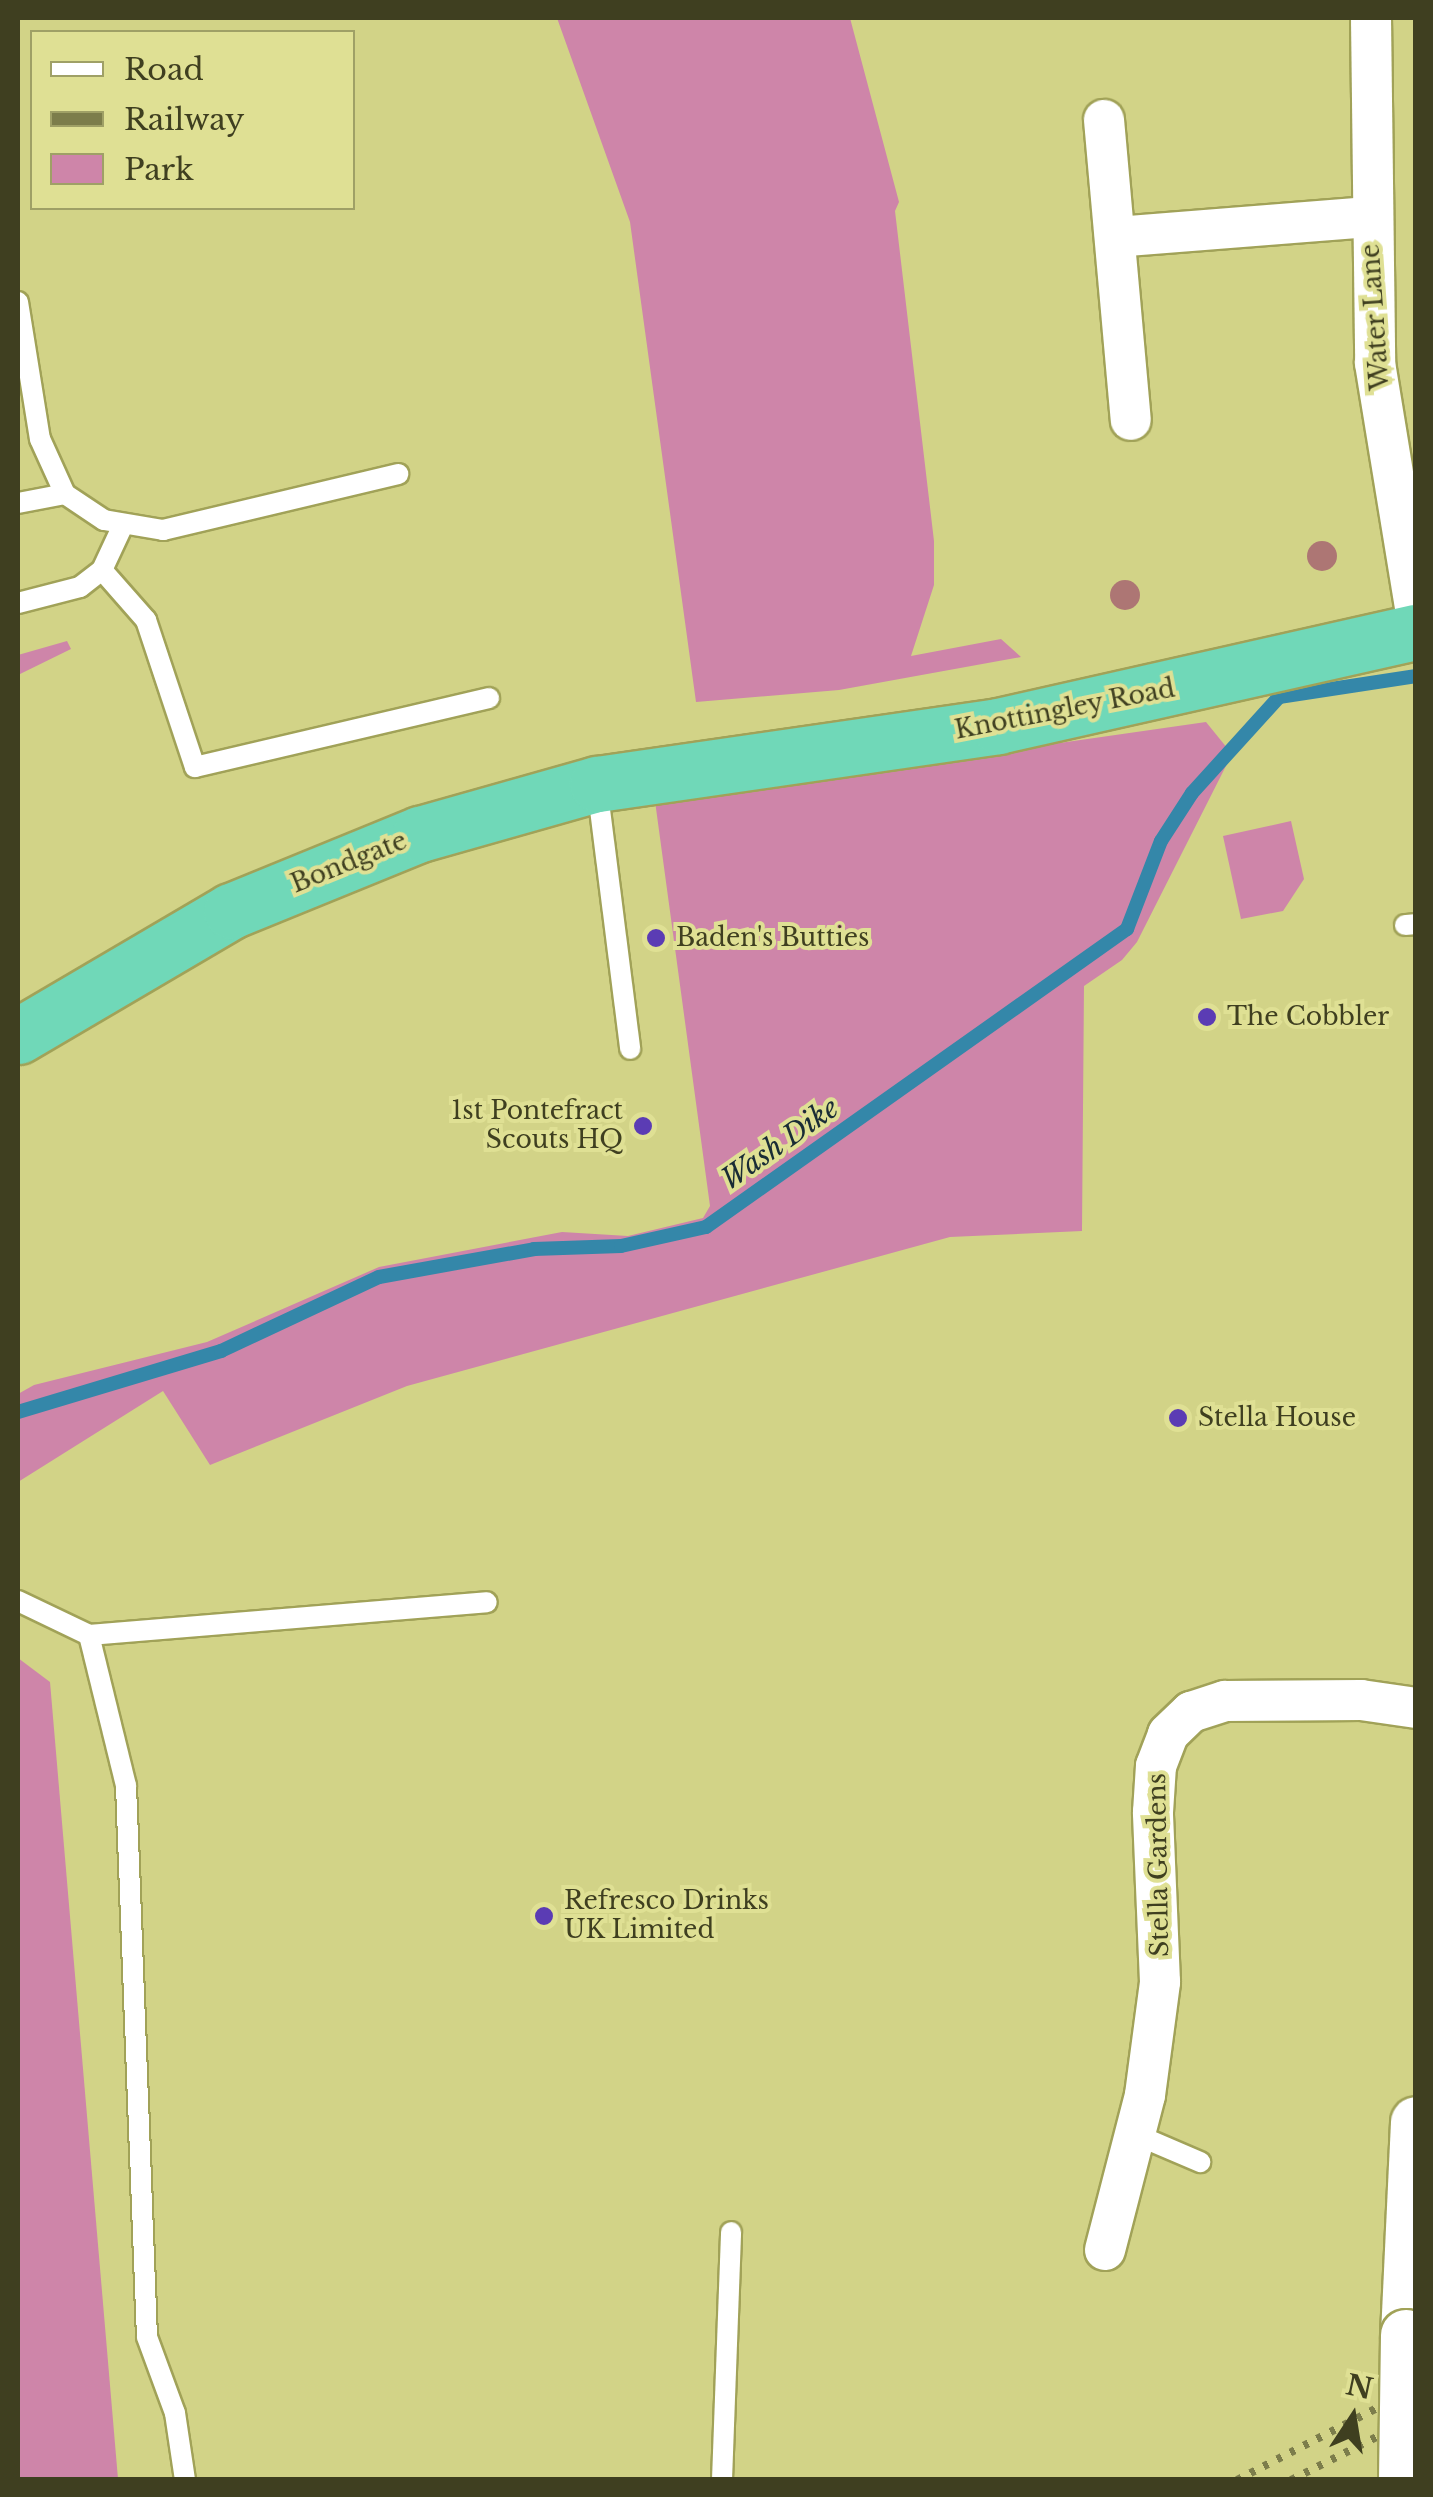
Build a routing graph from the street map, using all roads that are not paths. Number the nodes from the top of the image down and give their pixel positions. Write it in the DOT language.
graph roads {
  1 [pos="1371,18"];
  2 [pos="1104,120"];
  3 [pos="1371,217"];
  4 [pos="1116,237"];
  5 [pos="18,302"];
  6 [pos="1130,420"];
  7 [pos="398,474"];
  8 [pos="66,494"];
  9 [pos="18,504"];
  10 [pos="123,525"];
  11 [pos="102,570"];
  12 [pos="18,603"];
  13 [pos="1416,613"];
  14 [pos="1416,632"];
  15 [pos="488,698"];
  16 [pos="710,766"];
  17 [pos="596,784"];
  18 [pos="18,1036"];
  19 [pos="630,1049"];
  20 [pos="18,1601"];
  21 [pos="487,1602"];
  22 [pos="89,1635"];
  23 [pos="1416,1708"];
  24 [pos="1416,2122"];
  25 [pos="1137,2136"];
  26 [pos="1200,2162"];
  27 [pos="731,2232"];
  28 [pos="1105,2250"];
  29 [pos="186,2480"];
  30 [pos="722,2480"];
  31 [pos="1404,2480"];
  1 -- 3 [label="street, Water Lane"];
  2 -- 4 [label="street"];
  3 -- 4 [label="street"];
  3 -- 13 [label="street, Water Lane"];
  4 -- 6 [label="street"];
  5 -- 8 [label="lane"];
  7 -- 10 [label="lane"];
  8 -- 9 [label="lane"];
  8 -- 10 [label="lane"];
  10 -- 11 [label="lane"];
  11 -- 12 [label="lane"];
  11 -- 15 [label="lane"];
  14 -- 16 [label="highway, Knottingley Road"];
  16 -- 17 [label="highway, Bondgate"];
  17 -- 18 [label="highway, Bondgate"];
  17 -- 19 [label="lane"];
  20 -- 22 [label="lane"];
  21 -- 22 [label="lane"];
  22 -- 29 [label="lane"];
  23 -- 25 [label="street, Stella Gardens"];
  24 -- 31 [label="street, bridge"];
  25 -- 26 [label="lane"];
  25 -- 28 [label="street, Stella Gardens"];
  27 -- 30 [label="lane"];
}
